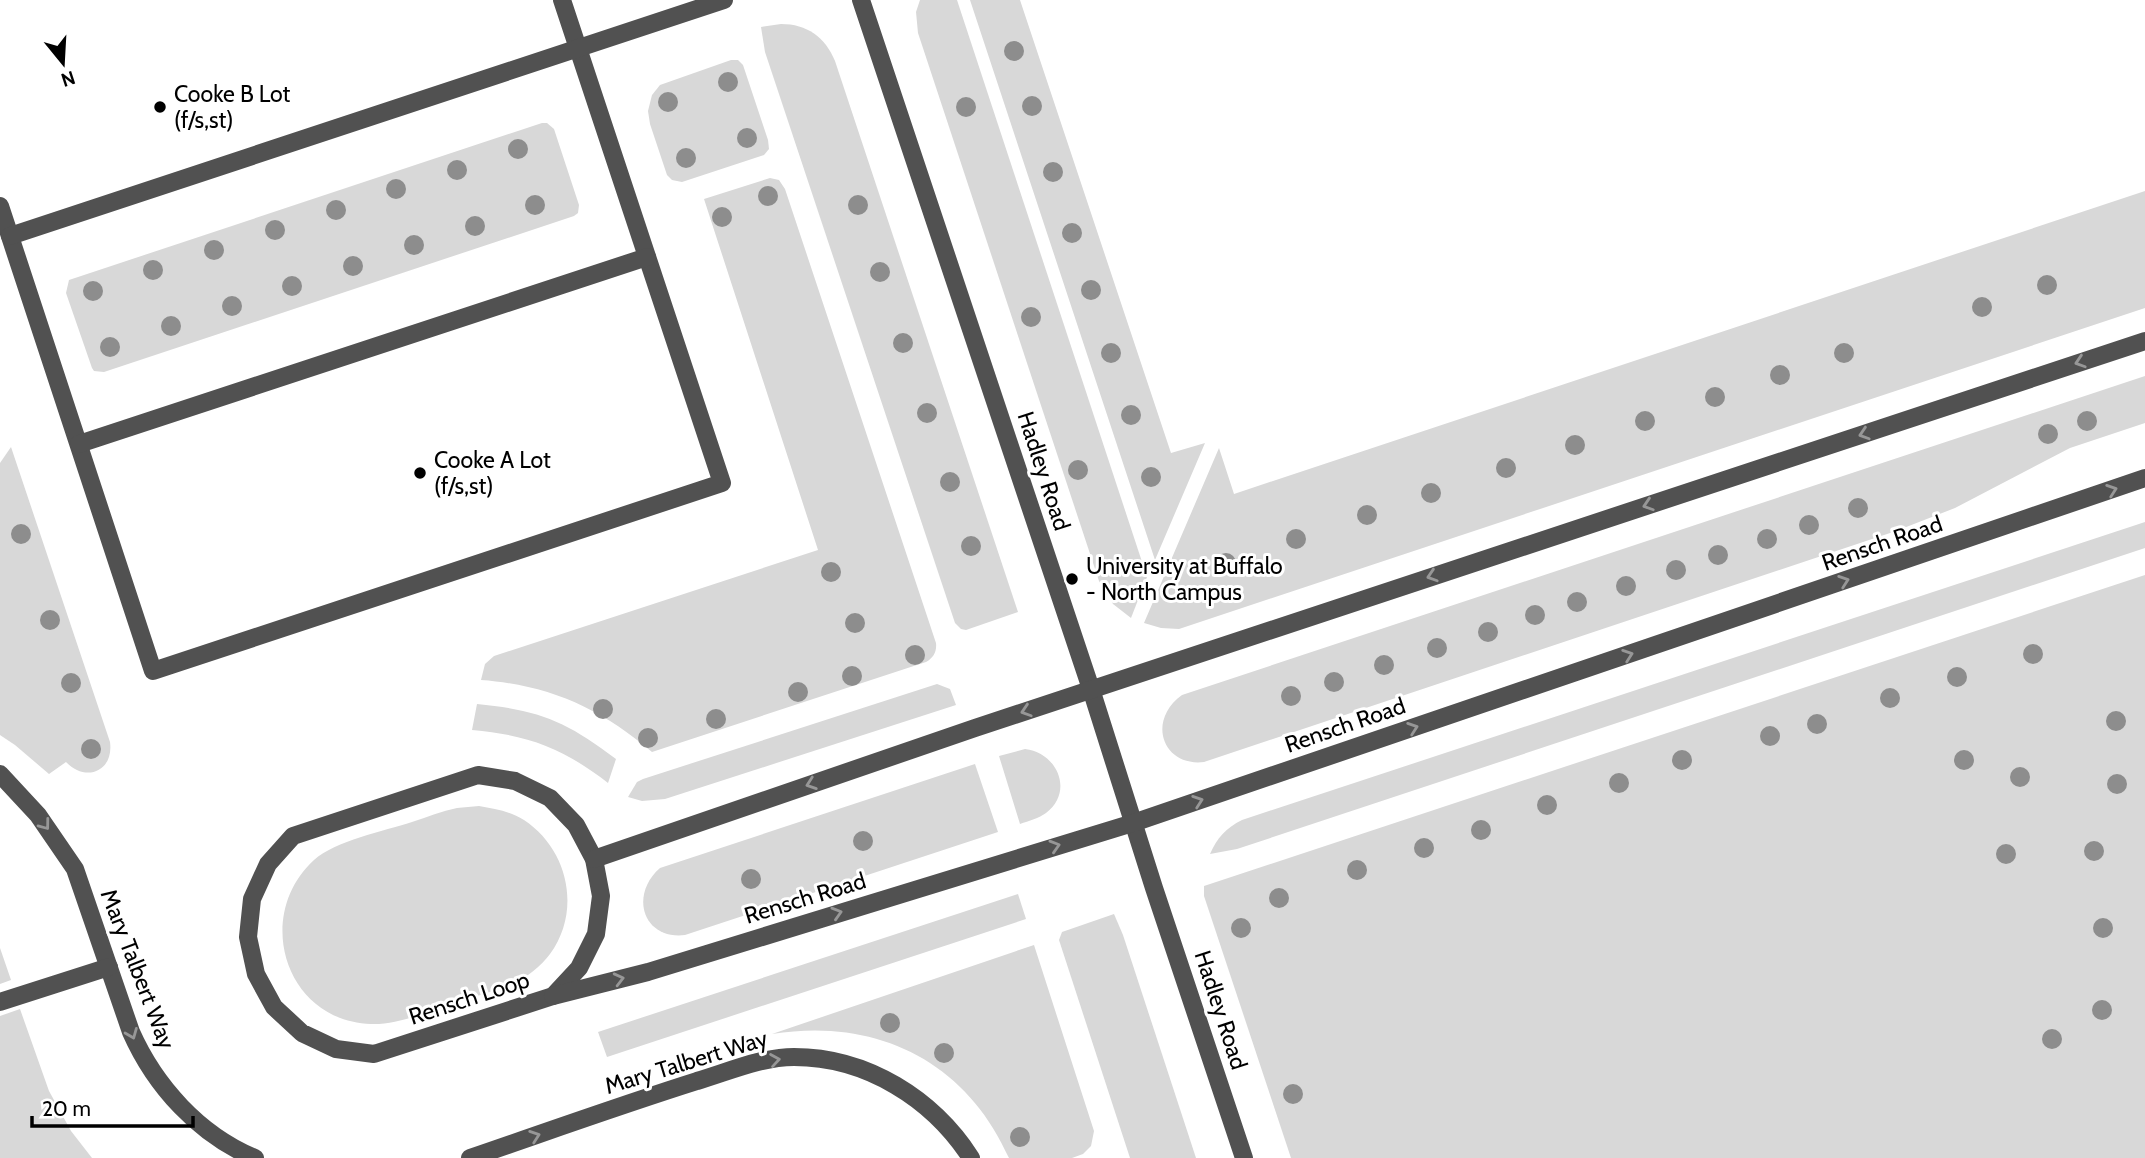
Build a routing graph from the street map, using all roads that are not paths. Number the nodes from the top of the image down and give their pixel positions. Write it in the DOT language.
graph roads {
  1 [pos="562,0"];
  2 [pos="724,0"];
  3 [pos="861,0"];
  4 [pos="578,48"];
  5 [pos="0,206"];
  6 [pos="10,236"];
  7 [pos="647,257"];
  8 [pos="2145,341"];
  9 [pos="79,444"];
  10 [pos="2145,478"];
  11 [pos="1091,689"];
  12 [pos="0,774"];
  13 [pos="1133,823"];
  14 [pos="594,859"];
  15 [pos="109,967"];
  16 [pos="553,996"];
  17 [pos="0,1002"];
  18 [pos="255,1158"];
  19 [pos="470,1158"];
  20 [pos="971,1158"];
  21 [pos="1244,1158"];
  1 -- 4 [label="street"];
  2 -- 4 [label="street"];
  3 -- 11 [label="street, Hadley Road"];
  4 -- 6 [label="street"];
  4 -- 7 [label="street"];
  5 -- 6 [label="street"];
  6 -- 9 [label="street"];
  7 -- 9 [label="street"];
  7 -- 9 [label="street"];
  8 -- 11 [label="street, one-way"];
  13 -- 10 [label="street, Rensch Road, one-way"];
  11 -- 13 [label="street, Hadley Road"];
  11 -- 14 [label="street, one-way"];
  12 -- 15 [label="street, Mary Talbert Way, one-way"];
  16 -- 13 [label="street, Rensch Road, one-way"];
  13 -- 21 [label="street, Hadley Road"];
  14 -- 16 [label="street, Rensch Loop"];
  14 -- 16 [label="street, Rensch Loop"];
  15 -- 17 [label="street"];
  15 -- 18 [label="street, Mary Talbert Way, one-way"];
  19 -- 20 [label="street, Mary Talbert Way, one-way"];
}
